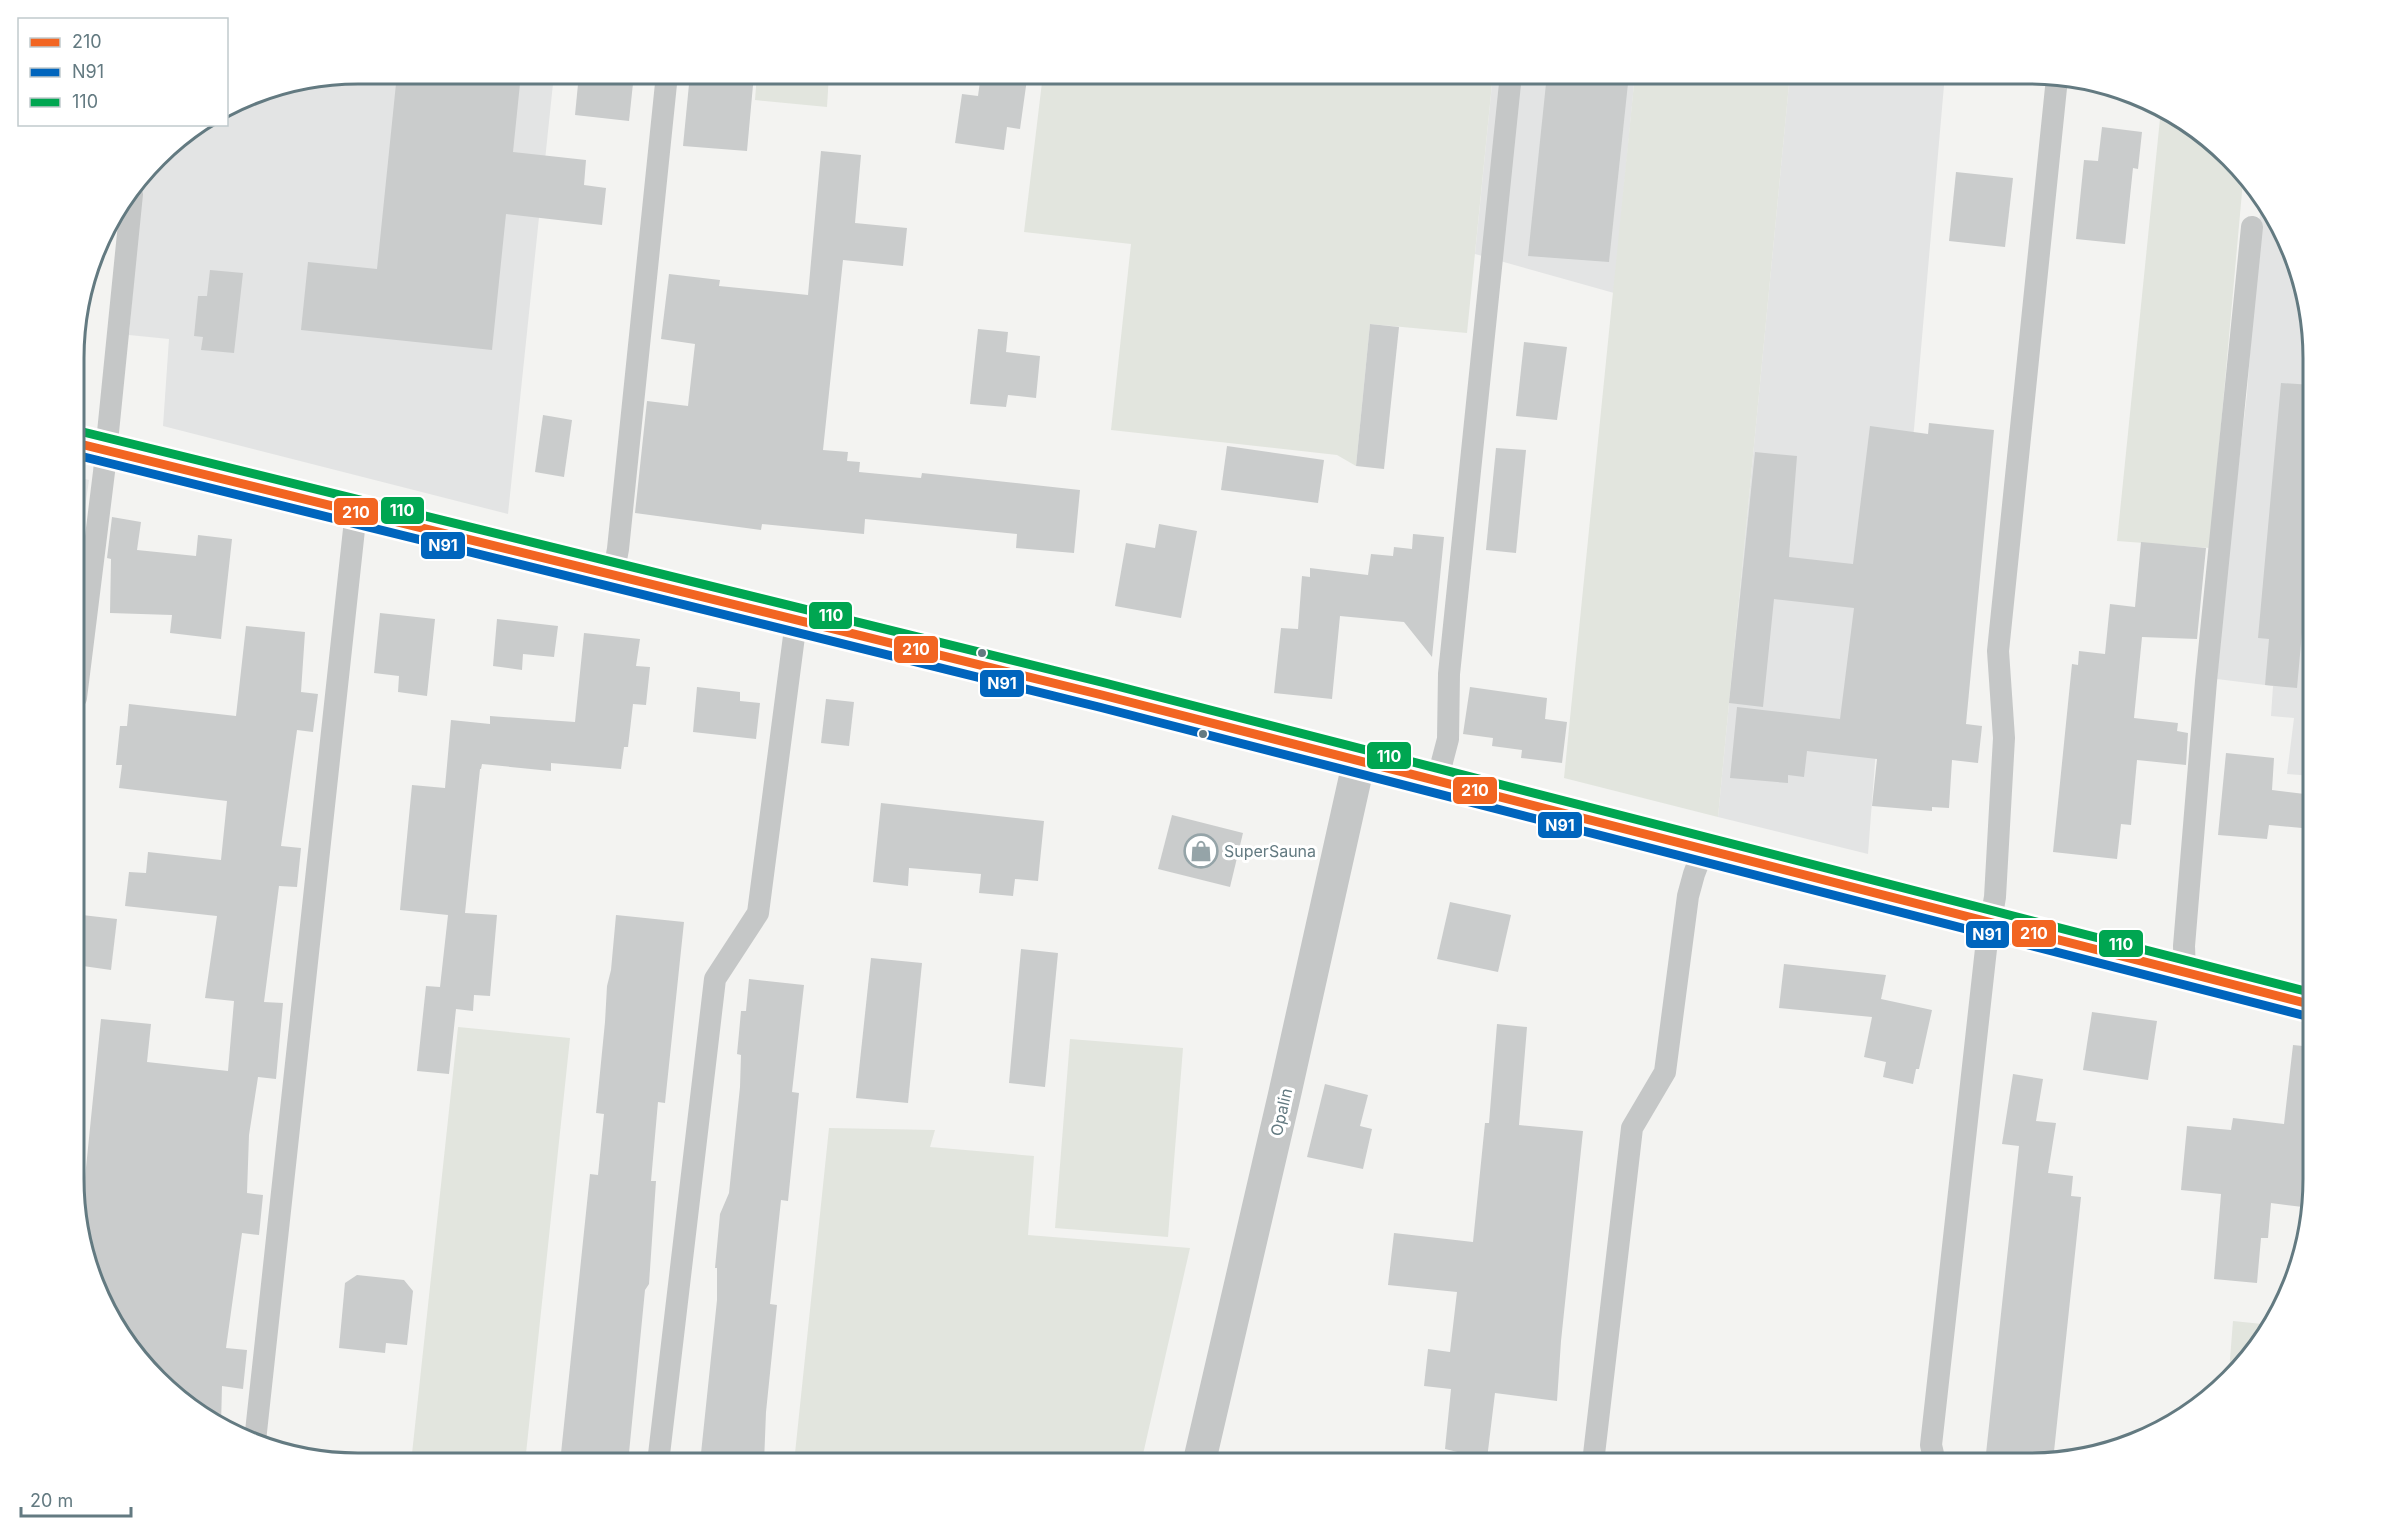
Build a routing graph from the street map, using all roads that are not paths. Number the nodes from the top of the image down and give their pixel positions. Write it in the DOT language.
graph roads {
  1 [pos="666,84"];
  2 [pos="1510,84"];
  3 [pos="2055,85"];
  4 [pos="130,206"];
  5 [pos="2252,227"];
  6 [pos="91,446"];
  7 [pos="356,511"];
  8 [pos="84,564"];
  9 [pos="613,576"];
  10 [pos="796,621"];
  11 [pos="1359,761"];
  12 [pos="1437,781"];
  13 [pos="1704,848"];
  14 [pos="1990,923"];
  15 [pos="2185,972"];
  16 [pos="2303,1002"];
  17 [pos="256,1433"];
  18 [pos="659,1453"];
  19 [pos="1201,1453"];
  20 [pos="1594,1453"];
  21 [pos="1933,1453"];
  1 -- 9 [label="lane"];
  2 -- 12 [label="lane"];
  3 -- 14 [label="lane"];
  4 -- 6 [label="lane"];
  5 -- 15 [label="lane"];
  6 -- 7 [label="main road"];
  6 -- 8 [label="lane"];
  7 -- 9 [label="main road"];
  7 -- 17 [label="lane"];
  9 -- 10 [label="main road"];
  10 -- 11 [label="main road"];
  10 -- 18 [label="lane"];
  11 -- 12 [label="main road"];
  11 -- 19 [label="street, Opalin"];
  12 -- 13 [label="main road"];
  13 -- 14 [label="main road"];
  13 -- 20 [label="lane"];
  14 -- 15 [label="main road"];
  14 -- 21 [label="lane"];
  15 -- 16 [label="main road"];
}
